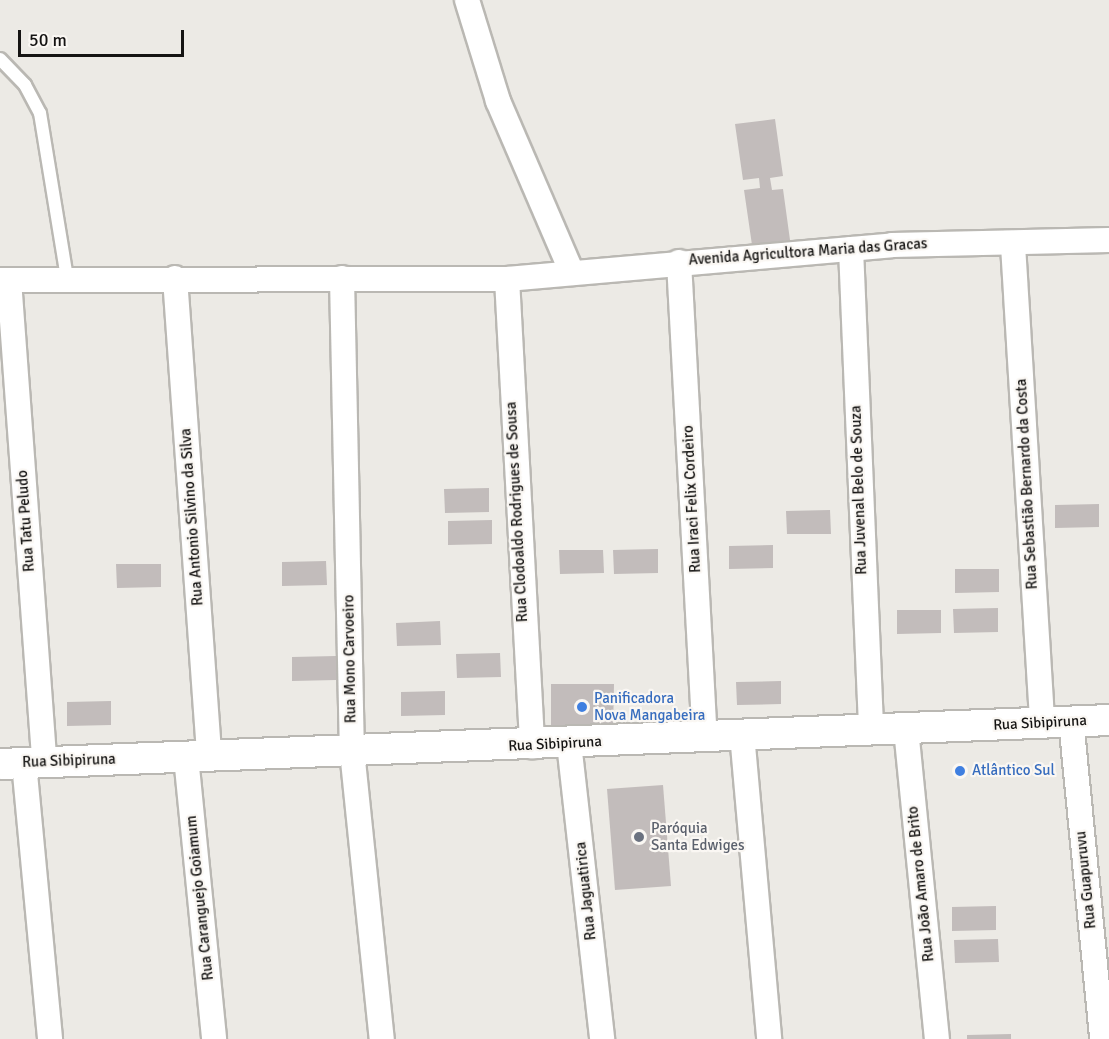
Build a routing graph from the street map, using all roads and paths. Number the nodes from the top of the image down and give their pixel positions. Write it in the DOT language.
graph roads {
  1 [pos="467,0"];
  2 [pos="0,59"];
  3 [pos="1109,240"];
  4 [pos="1013,245"];
  5 [pos="851,249"];
  6 [pos="679,262"];
  7 [pos="572,273"];
  8 [pos="67,278"];
  9 [pos="175,278"];
  10 [pos="342,278"];
  11 [pos="507,279"];
  12 [pos="4,280"];
  13 [pos="1109,720"];
  14 [pos="1056,722"];
  15 [pos="906,729"];
  16 [pos="871,731"];
  17 [pos="742,734"];
  18 [pos="705,737"];
  19 [pos="569,743"];
  20 [pos="532,746"];
  21 [pos="352,751"];
  22 [pos="198,757"];
  23 [pos="23,763"];
  24 [pos="50,1039"];
  25 [pos="214,1039"];
  26 [pos="382,1039"];
  27 [pos="602,1039"];
  28 [pos="769,1039"];
  29 [pos="937,1039"];
  30 [pos="1102,1039"];
  1 -- 7 [label="street"];
  2 -- 8 [label="lane"];
  3 -- 4 [label="street, Avenida Agricultora Maria das Gracas"];
  4 -- 5 [label="street, Avenida Agricultora Maria das Gracas"];
  4 -- 14 [label="street, Rua Sebastião Bernardo da Costa"];
  5 -- 6 [label="street, Avenida Agricultora Maria das Gracas"];
  5 -- 16 [label="street, Rua Juvenal Belo de Souza"];
  6 -- 7 [label="street, Avenida Agricultora Maria das Gracas"];
  6 -- 18 [label="street, Rua Iraci Felix Cordeiro"];
  7 -- 11 [label="street, Avenida Agricultora Maria das Gracas"];
  8 -- 9 [label="street, Avenida Agricultora Maria das Gracas"];
  8 -- 12 [label="street, Avenida Agricultora Maria das Gracas"];
  9 -- 10 [label="street, Avenida Agricultora Maria das Gracas"];
  9 -- 22 [label="street, Rua Antonio Silvino da Silva"];
  10 -- 11 [label="street, Avenida Agricultora Maria das Gracas"];
  10 -- 21 [label="street, Rua Mono Carvoeiro"];
  11 -- 20 [label="street, Rua Clodoaldo Rodrigues de Sousa"];
  12 -- 23 [label="street, Rua Tatu Peludo"];
  13 -- 14 [label="street, Rua Sibipiruna"];
  14 -- 15 [label="street, Rua Sibipiruna"];
  14 -- 30 [label="street, Rua Guapuruvu"];
  15 -- 16 [label="street, Rua Sibipiruna"];
  15 -- 29 [label="street, Rua João Amaro de Brito"];
  16 -- 17 [label="street, Rua Sibipiruna"];
  17 -- 18 [label="street, Rua Sibipiruna"];
  17 -- 28 [label="street"];
  18 -- 19 [label="street, Rua Sibipiruna"];
  19 -- 20 [label="street, Rua Sibipiruna"];
  19 -- 27 [label="street, Rua Jaguatirica"];
  20 -- 21 [label="street, Rua Sibipiruna"];
  21 -- 22 [label="street, Rua Sibipiruna"];
  21 -- 26 [label="street, Rua Mono Carvoeiro"];
  22 -- 23 [label="street, Rua Sibipiruna"];
  22 -- 25 [label="street, Rua Caranguejo Goiamum"];
  23 -- 24 [label="street, Rua Tatu Peludo"];
}
